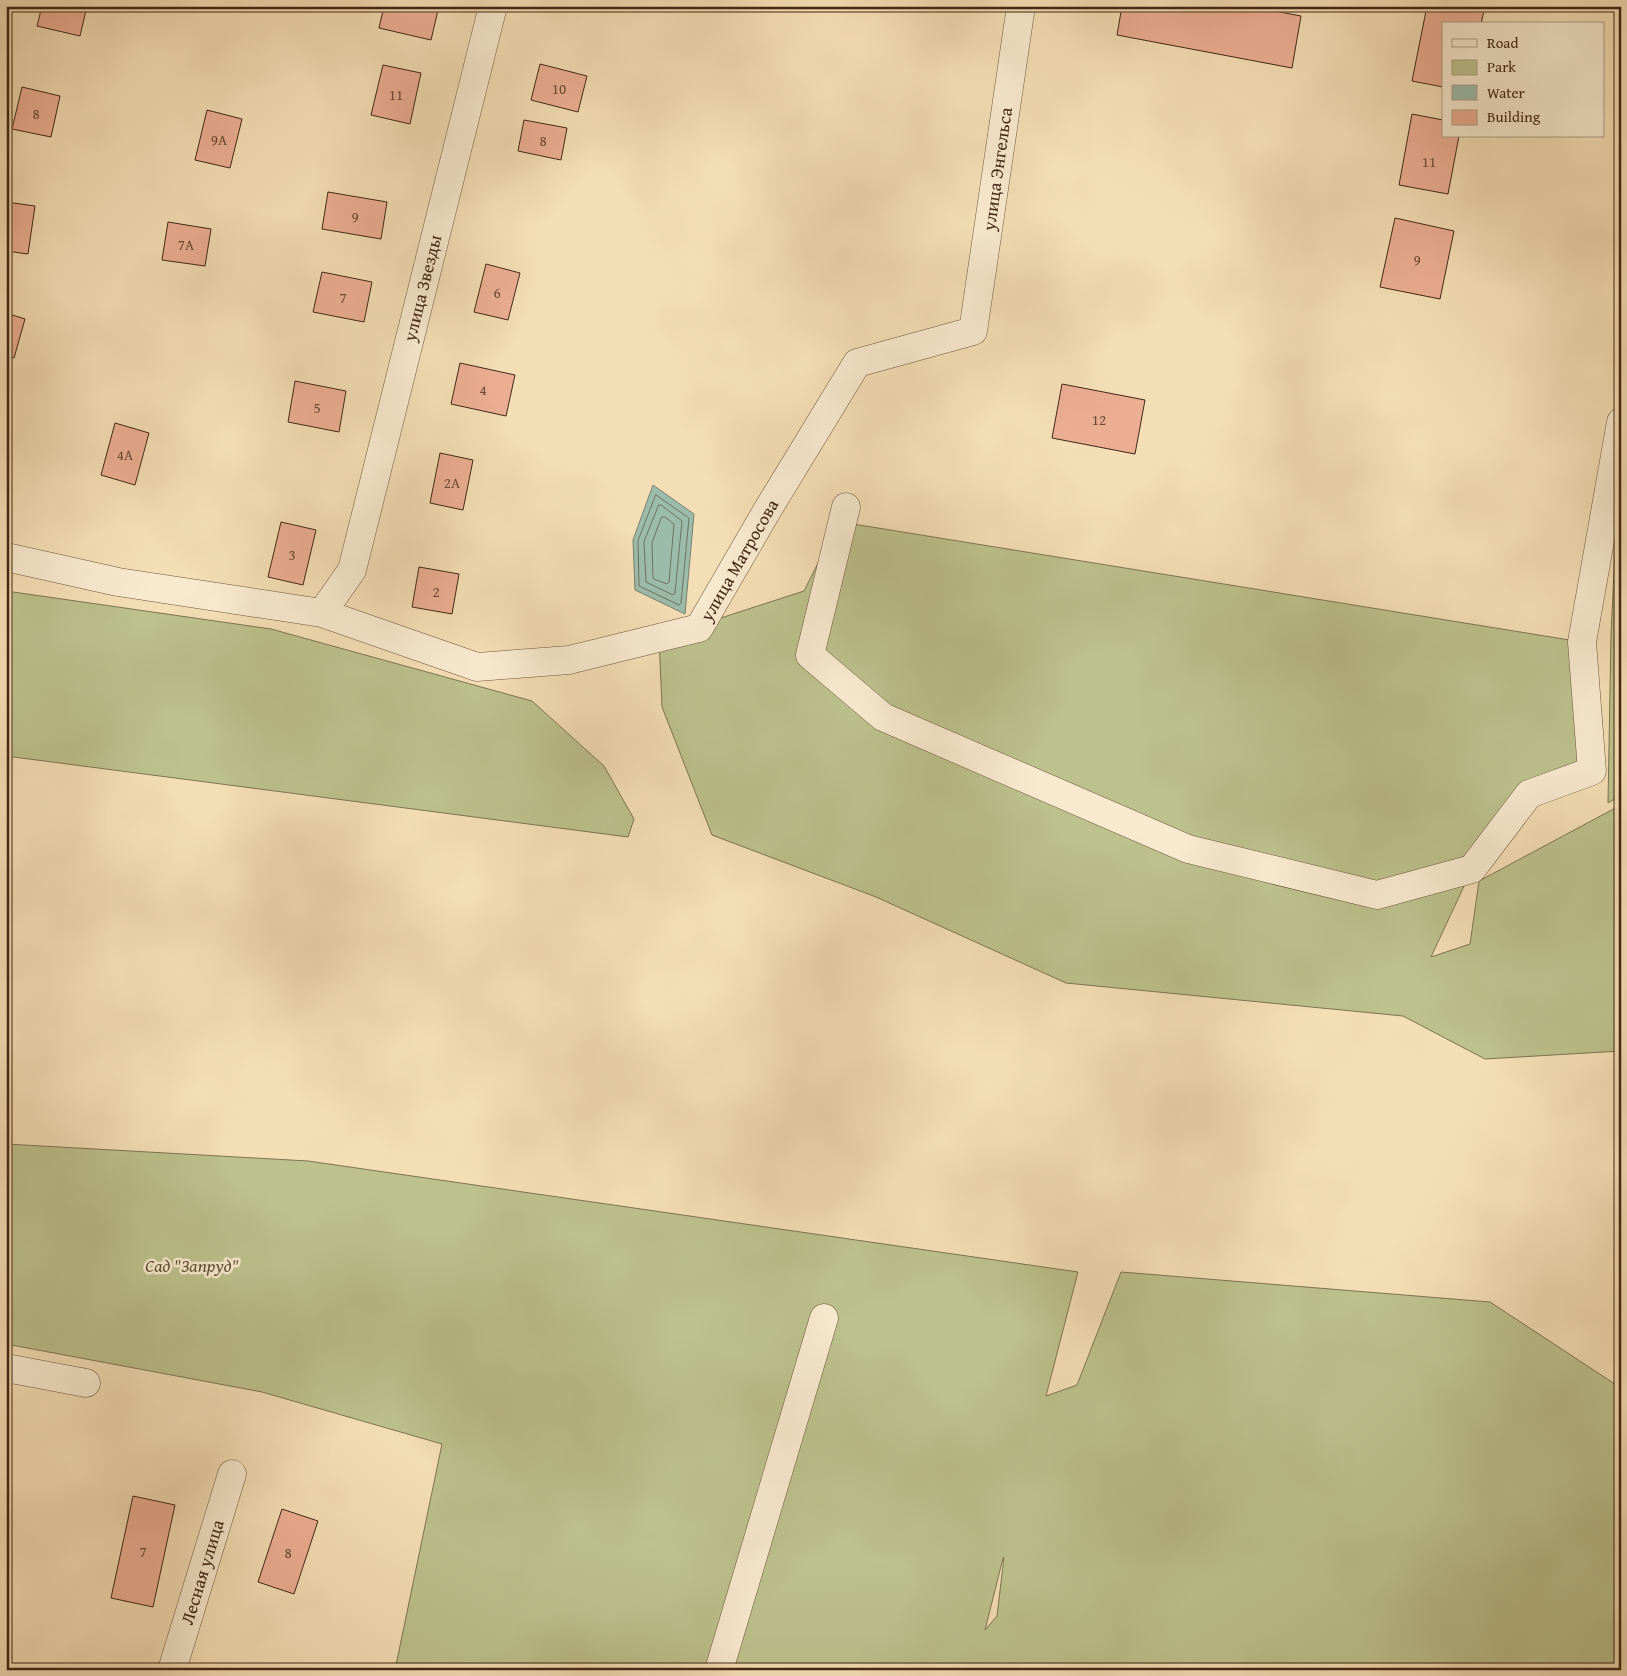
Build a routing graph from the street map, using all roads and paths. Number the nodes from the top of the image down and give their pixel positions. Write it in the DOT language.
graph roads {
  1 [pos="493,6"];
  2 [pos="1021,6"];
  3 [pos="973,331"];
  4 [pos="1621,422"];
  5 [pos="846,507"];
  6 [pos="6,557"];
  7 [pos="322,613"];
  8 [pos="824,1318"];
  9 [pos="6,1368"];
  10 [pos="86,1382"];
  11 [pos="232,1474"];
  12 [pos="172,1670"];
  13 [pos="718,1670"];
  1 -- 7 [label="street, улица Звезды"];
  2 -- 3 [label="street, улица Энгельса"];
  3 -- 7 [label="street, улица Матросова"];
  4 -- 5 [label="street"];
  6 -- 7 [label="street, улица Матросова"];
  8 -- 13 [label="street"];
  9 -- 10 [label="street"];
  11 -- 12 [label="street, Лесная улица"];
}
